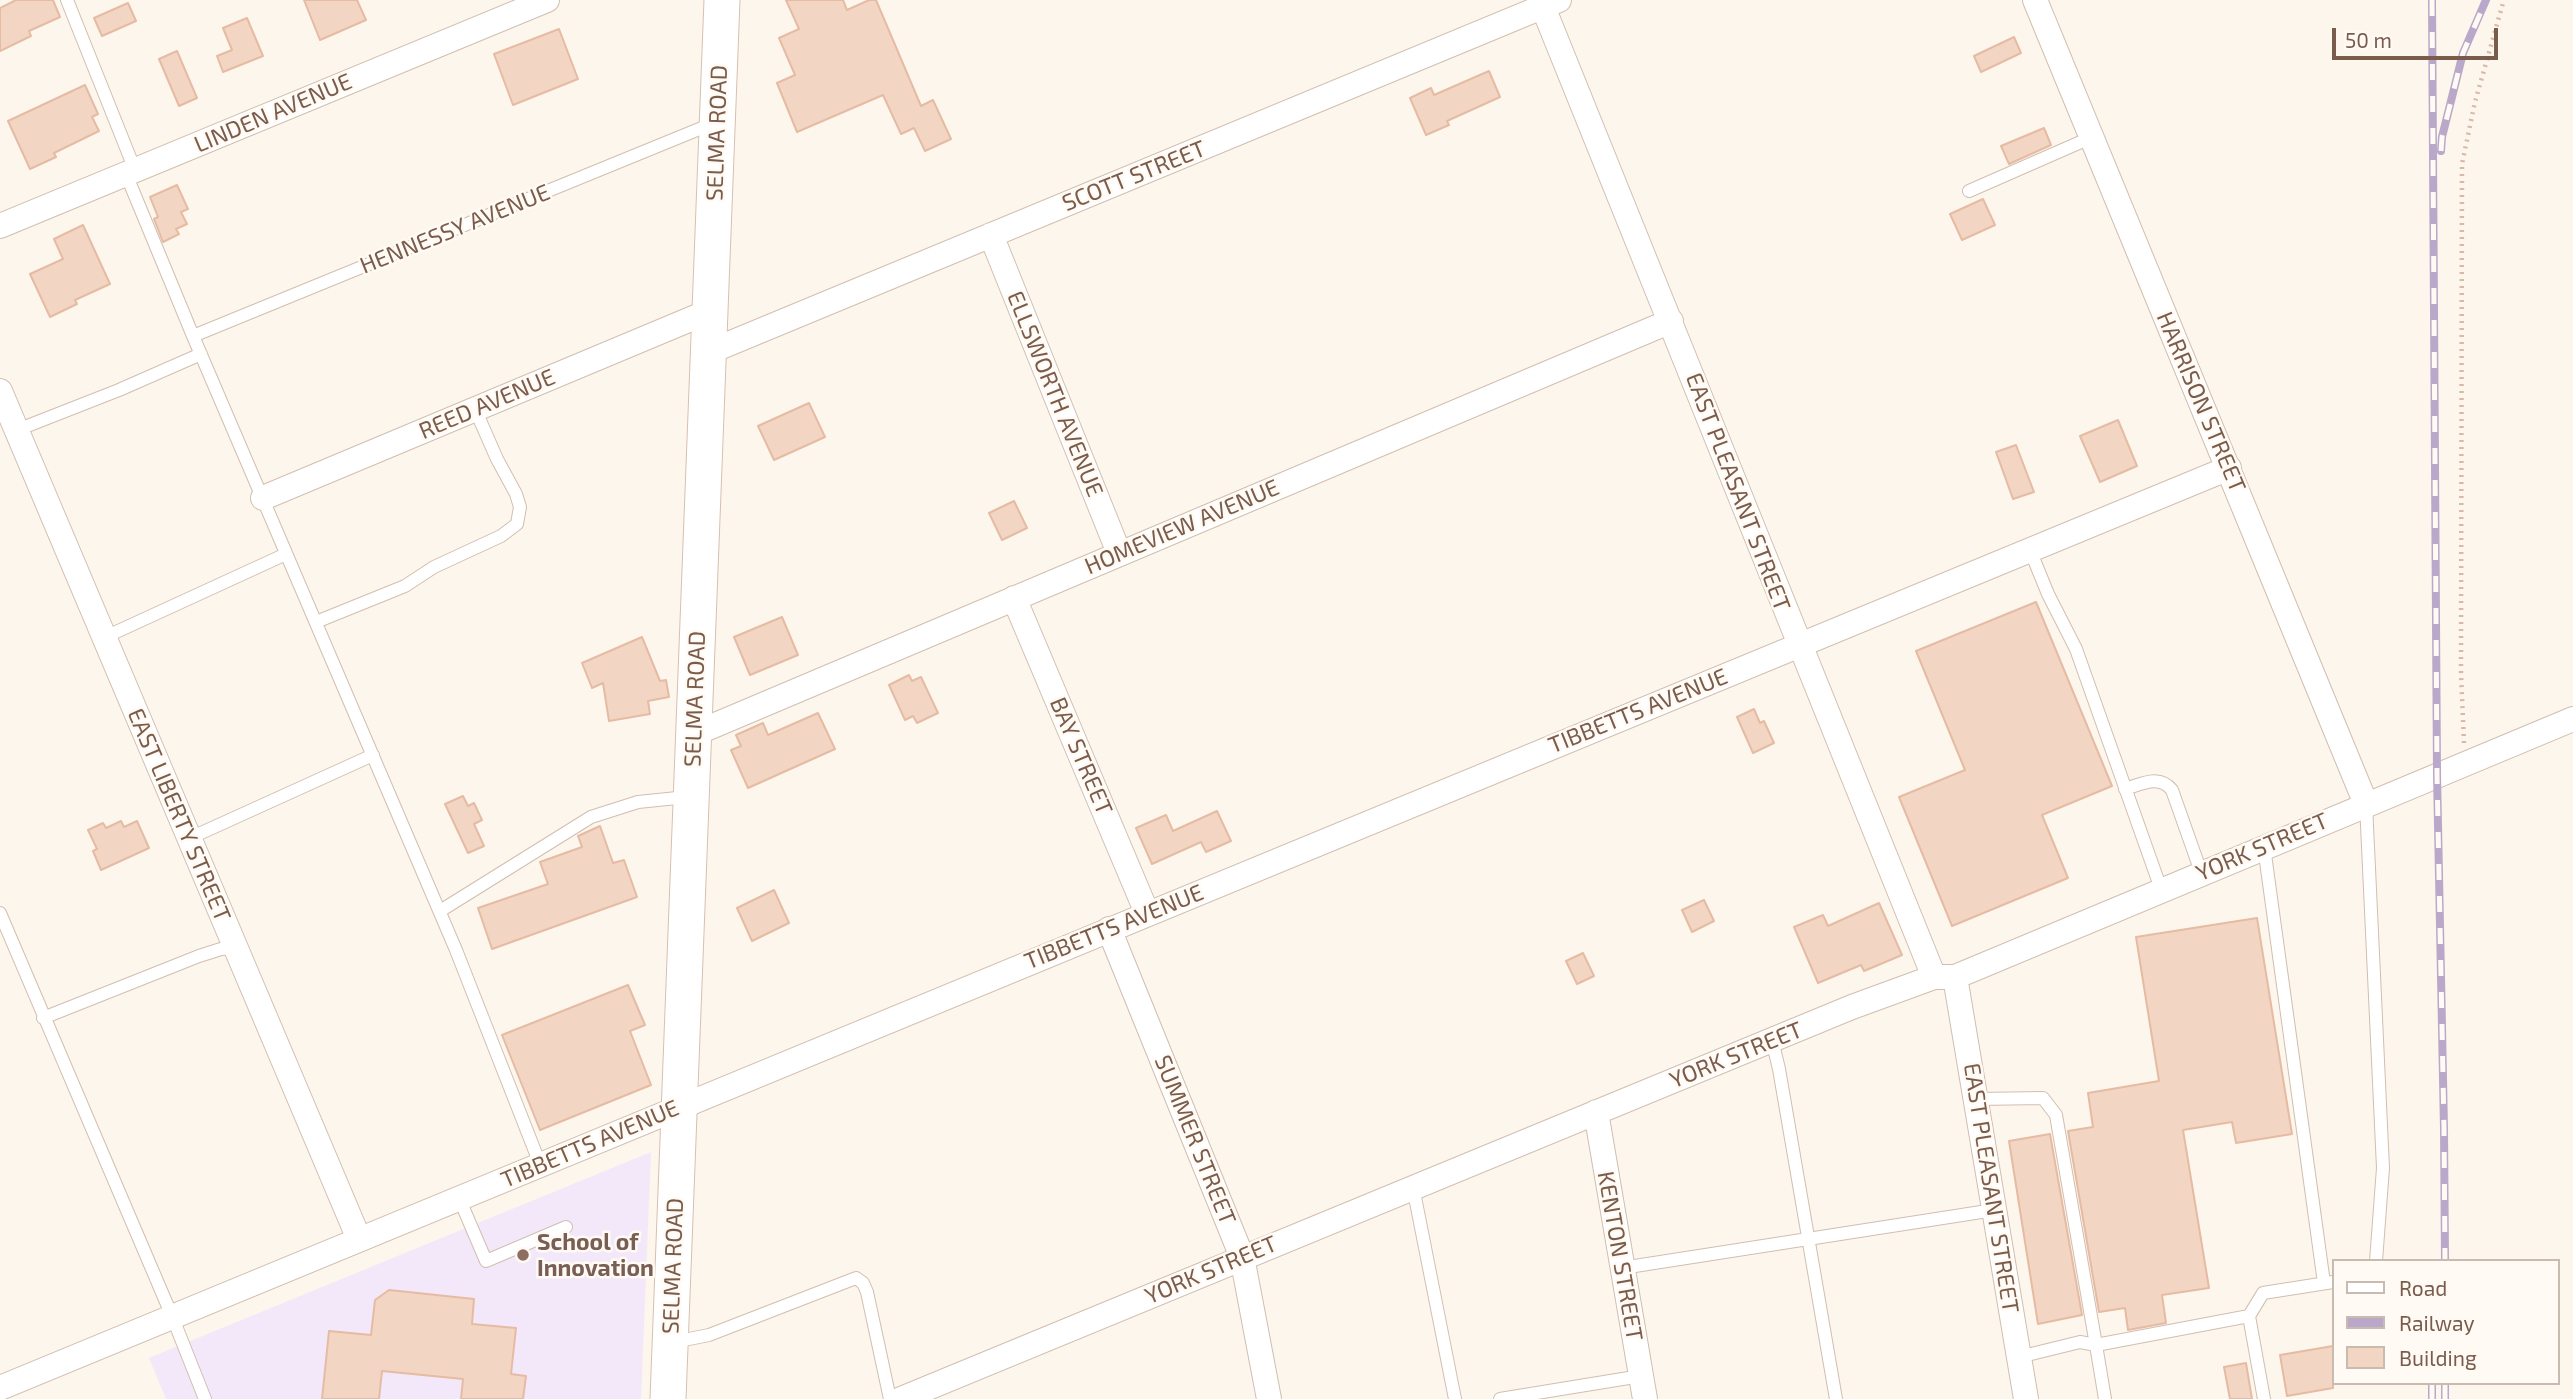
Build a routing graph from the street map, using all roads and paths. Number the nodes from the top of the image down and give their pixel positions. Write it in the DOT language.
graph roads {
  1 [pos="67,0"];
  2 [pos="547,0"];
  3 [pos="722,0"];
  4 [pos="2035,0"];
  5 [pos="2501,0"];
  6 [pos="1551,3"];
  7 [pos="718,121"];
  8 [pos="2091,138"];
  9 [pos="131,172"];
  10 [pos="1969,191"];
  11 [pos="0,226"];
  12 [pos="991,235"];
  13 [pos="710,311"];
  14 [pos="1671,321"];
  15 [pos="193,336"];
  16 [pos="709,352"];
  17 [pos="201,354"];
  18 [pos="0,391"];
  19 [pos="475,409"];
  20 [pos="17,430"];
  21 [pos="2229,468"];
  22 [pos="263,498"];
  23 [pos="2030,550"];
  24 [pos="1119,553"];
  25 [pos="286,554"];
  26 [pos="1014,598"];
  27 [pos="316,622"];
  28 [pos="103,638"];
  29 [pos="1798,645"];
  30 [pos="2573,719"];
  31 [pos="694,734"];
  32 [pos="373,755"];
  33 [pos="2465,763"];
  34 [pos="2125,789"];
  35 [pos="691,796"];
  36 [pos="2366,804"];
  37 [pos="190,838"];
  38 [pos="2264,846"];
  39 [pos="2202,872"];
  40 [pos="2161,889"];
  41 [pos="440,911"];
  42 [pos="0,914"];
  43 [pos="1147,914"];
  44 [pos="1109,929"];
  45 [pos="236,948"];
  46 [pos="1945,977"];
  47 [pos="43,1018"];
  48 [pos="1772,1040"];
  49 [pos="1976,1099"];
  50 [pos="679,1107"];
  51 [pos="1596,1112"];
  52 [pos="540,1164"];
  53 [pos="1413,1187"];
  54 [pos="458,1198"];
  55 [pos="1994,1210"];
  56 [pos="566,1227"];
  57 [pos="1808,1238"];
  58 [pos="359,1239"];
  59 [pos="1242,1257"];
  60 [pos="2376,1259"];
  61 [pos="1622,1268"];
  62 [pos="2329,1283"];
  63 [pos="2249,1316"];
  64 [pos="172,1317"];
  65 [pos="670,1343"];
  66 [pos="2095,1345"];
  67 [pos="2019,1357"];
  68 [pos="0,1388"];
  69 [pos="1643,1388"];
  70 [pos="205,1399"];
  71 [pos="668,1399"];
  72 [pos="890,1399"];
  73 [pos="901,1399"];
  74 [pos="1269,1399"];
  75 [pos="1455,1399"];
  76 [pos="1500,1399"];
  77 [pos="1836,1399"];
  78 [pos="2026,1399"];
  79 [pos="2105,1399"];
  80 [pos="2264,1399"];
  1 -- 9 [label="lane"];
  2 -- 9 [label="street, LINDEN AVENUE"];
  3 -- 7 [label="street, SELMA ROAD"];
  4 -- 8 [label="street, HARRISON STREET"];
  5 -- 33 [label="path"];
  6 -- 12 [label="street, SCOTT STREET"];
  6 -- 14 [label="street, EAST PLEASANT STREET"];
  7 -- 13 [label="street, SELMA ROAD"];
  7 -- 15 [label="lane, HENNESSY AVENUE"];
  8 -- 10 [label="lane"];
  8 -- 21 [label="street, HARRISON STREET"];
  9 -- 11 [label="street, LINDEN AVENUE"];
  9 -- 15 [label="lane"];
  12 -- 16 [label="street, SCOTT STREET"];
  12 -- 24 [label="street, ELLSWORTH AVENUE"];
  13 -- 16 [label="street, SELMA ROAD"];
  13 -- 19 [label="street, REED AVENUE"];
  14 -- 24 [label="street, HOMEVIEW AVENUE"];
  14 -- 29 [label="street, EAST PLEASANT STREET"];
  15 -- 17 [label="lane"];
  16 -- 31 [label="street, SELMA ROAD"];
  17 -- 20 [label="lane"];
  17 -- 22 [label="lane"];
  18 -- 20 [label="street, EAST LIBERTY STREET"];
  19 -- 22 [label="street, REED AVENUE"];
  19 -- 27 [label="lane"];
  20 -- 28 [label="street, EAST LIBERTY STREET"];
  21 -- 23 [label="street, TIBBETTS AVENUE"];
  21 -- 36 [label="street, HARRISON STREET"];
  22 -- 25 [label="lane"];
  23 -- 29 [label="street, TIBBETTS AVENUE"];
  23 -- 34 [label="lane"];
  24 -- 26 [label="street, HOMEVIEW AVENUE"];
  25 -- 27 [label="lane"];
  25 -- 28 [label="lane"];
  26 -- 31 [label="street, HOMEVIEW AVENUE"];
  26 -- 43 [label="street, BAY STREET"];
  27 -- 32 [label="lane"];
  28 -- 37 [label="street, EAST LIBERTY STREET"];
  29 -- 43 [label="street, TIBBETTS AVENUE"];
  29 -- 46 [label="street, EAST PLEASANT STREET"];
  30 -- 33 [label="street, YORK STREET"];
  31 -- 35 [label="street, SELMA ROAD"];
  32 -- 37 [label="lane"];
  32 -- 41 [label="lane"];
  33 -- 36 [label="street, YORK STREET"];
  34 -- 39 [label="lane"];
  34 -- 40 [label="lane"];
  35 -- 41 [label="lane"];
  35 -- 50 [label="street, SELMA ROAD"];
  36 -- 38 [label="street, YORK STREET"];
  36 -- 60 [label="lane"];
  37 -- 45 [label="street, EAST LIBERTY STREET"];
  38 -- 39 [label="street, YORK STREET"];
  38 -- 62 [label="lane"];
  39 -- 40 [label="street, YORK STREET"];
  40 -- 46 [label="street, YORK STREET"];
  41 -- 52 [label="lane"];
  42 -- 47 [label="lane"];
  43 -- 44 [label="street, TIBBETTS AVENUE"];
  44 -- 50 [label="street, TIBBETTS AVENUE"];
  44 -- 59 [label="street, SUMMER STREET"];
  45 -- 47 [label="lane"];
  45 -- 58 [label="street, EAST LIBERTY STREET"];
  46 -- 48 [label="street, YORK STREET"];
  46 -- 49 [label="street, EAST PLEASANT STREET"];
  47 -- 64 [label="lane"];
  48 -- 51 [label="street, YORK STREET"];
  48 -- 57 [label="lane"];
  49 -- 55 [label="street, EAST PLEASANT STREET"];
  49 -- 66 [label="lane"];
  50 -- 52 [label="street, TIBBETTS AVENUE"];
  50 -- 65 [label="street, SELMA ROAD"];
  51 -- 53 [label="street, YORK STREET"];
  51 -- 61 [label="street, KENTON STREET"];
  52 -- 54 [label="street, TIBBETTS AVENUE"];
  53 -- 59 [label="street, YORK STREET"];
  53 -- 75 [label="lane"];
  54 -- 56 [label="lane"];
  54 -- 58 [label="street, TIBBETTS AVENUE"];
  55 -- 57 [label="lane"];
  55 -- 67 [label="street, EAST PLEASANT STREET"];
  57 -- 61 [label="lane"];
  57 -- 77 [label="lane"];
  58 -- 64 [label="street, TIBBETTS AVENUE"];
  59 -- 73 [label="street, YORK STREET"];
  59 -- 74 [label="street, SUMMER STREET"];
  61 -- 69 [label="street, KENTON STREET"];
  62 -- 63 [label="lane"];
  63 -- 66 [label="lane"];
  63 -- 80 [label="lane"];
  64 -- 68 [label="street, TIBBETTS AVENUE"];
  64 -- 70 [label="lane"];
  65 -- 71 [label="street, SELMA ROAD"];
  65 -- 72 [label="lane"];
  66 -- 67 [label="lane"];
  66 -- 79 [label="lane"];
  67 -- 78 [label="street, EAST PLEASANT STREET"];
  69 -- 76 [label="lane"];
}
